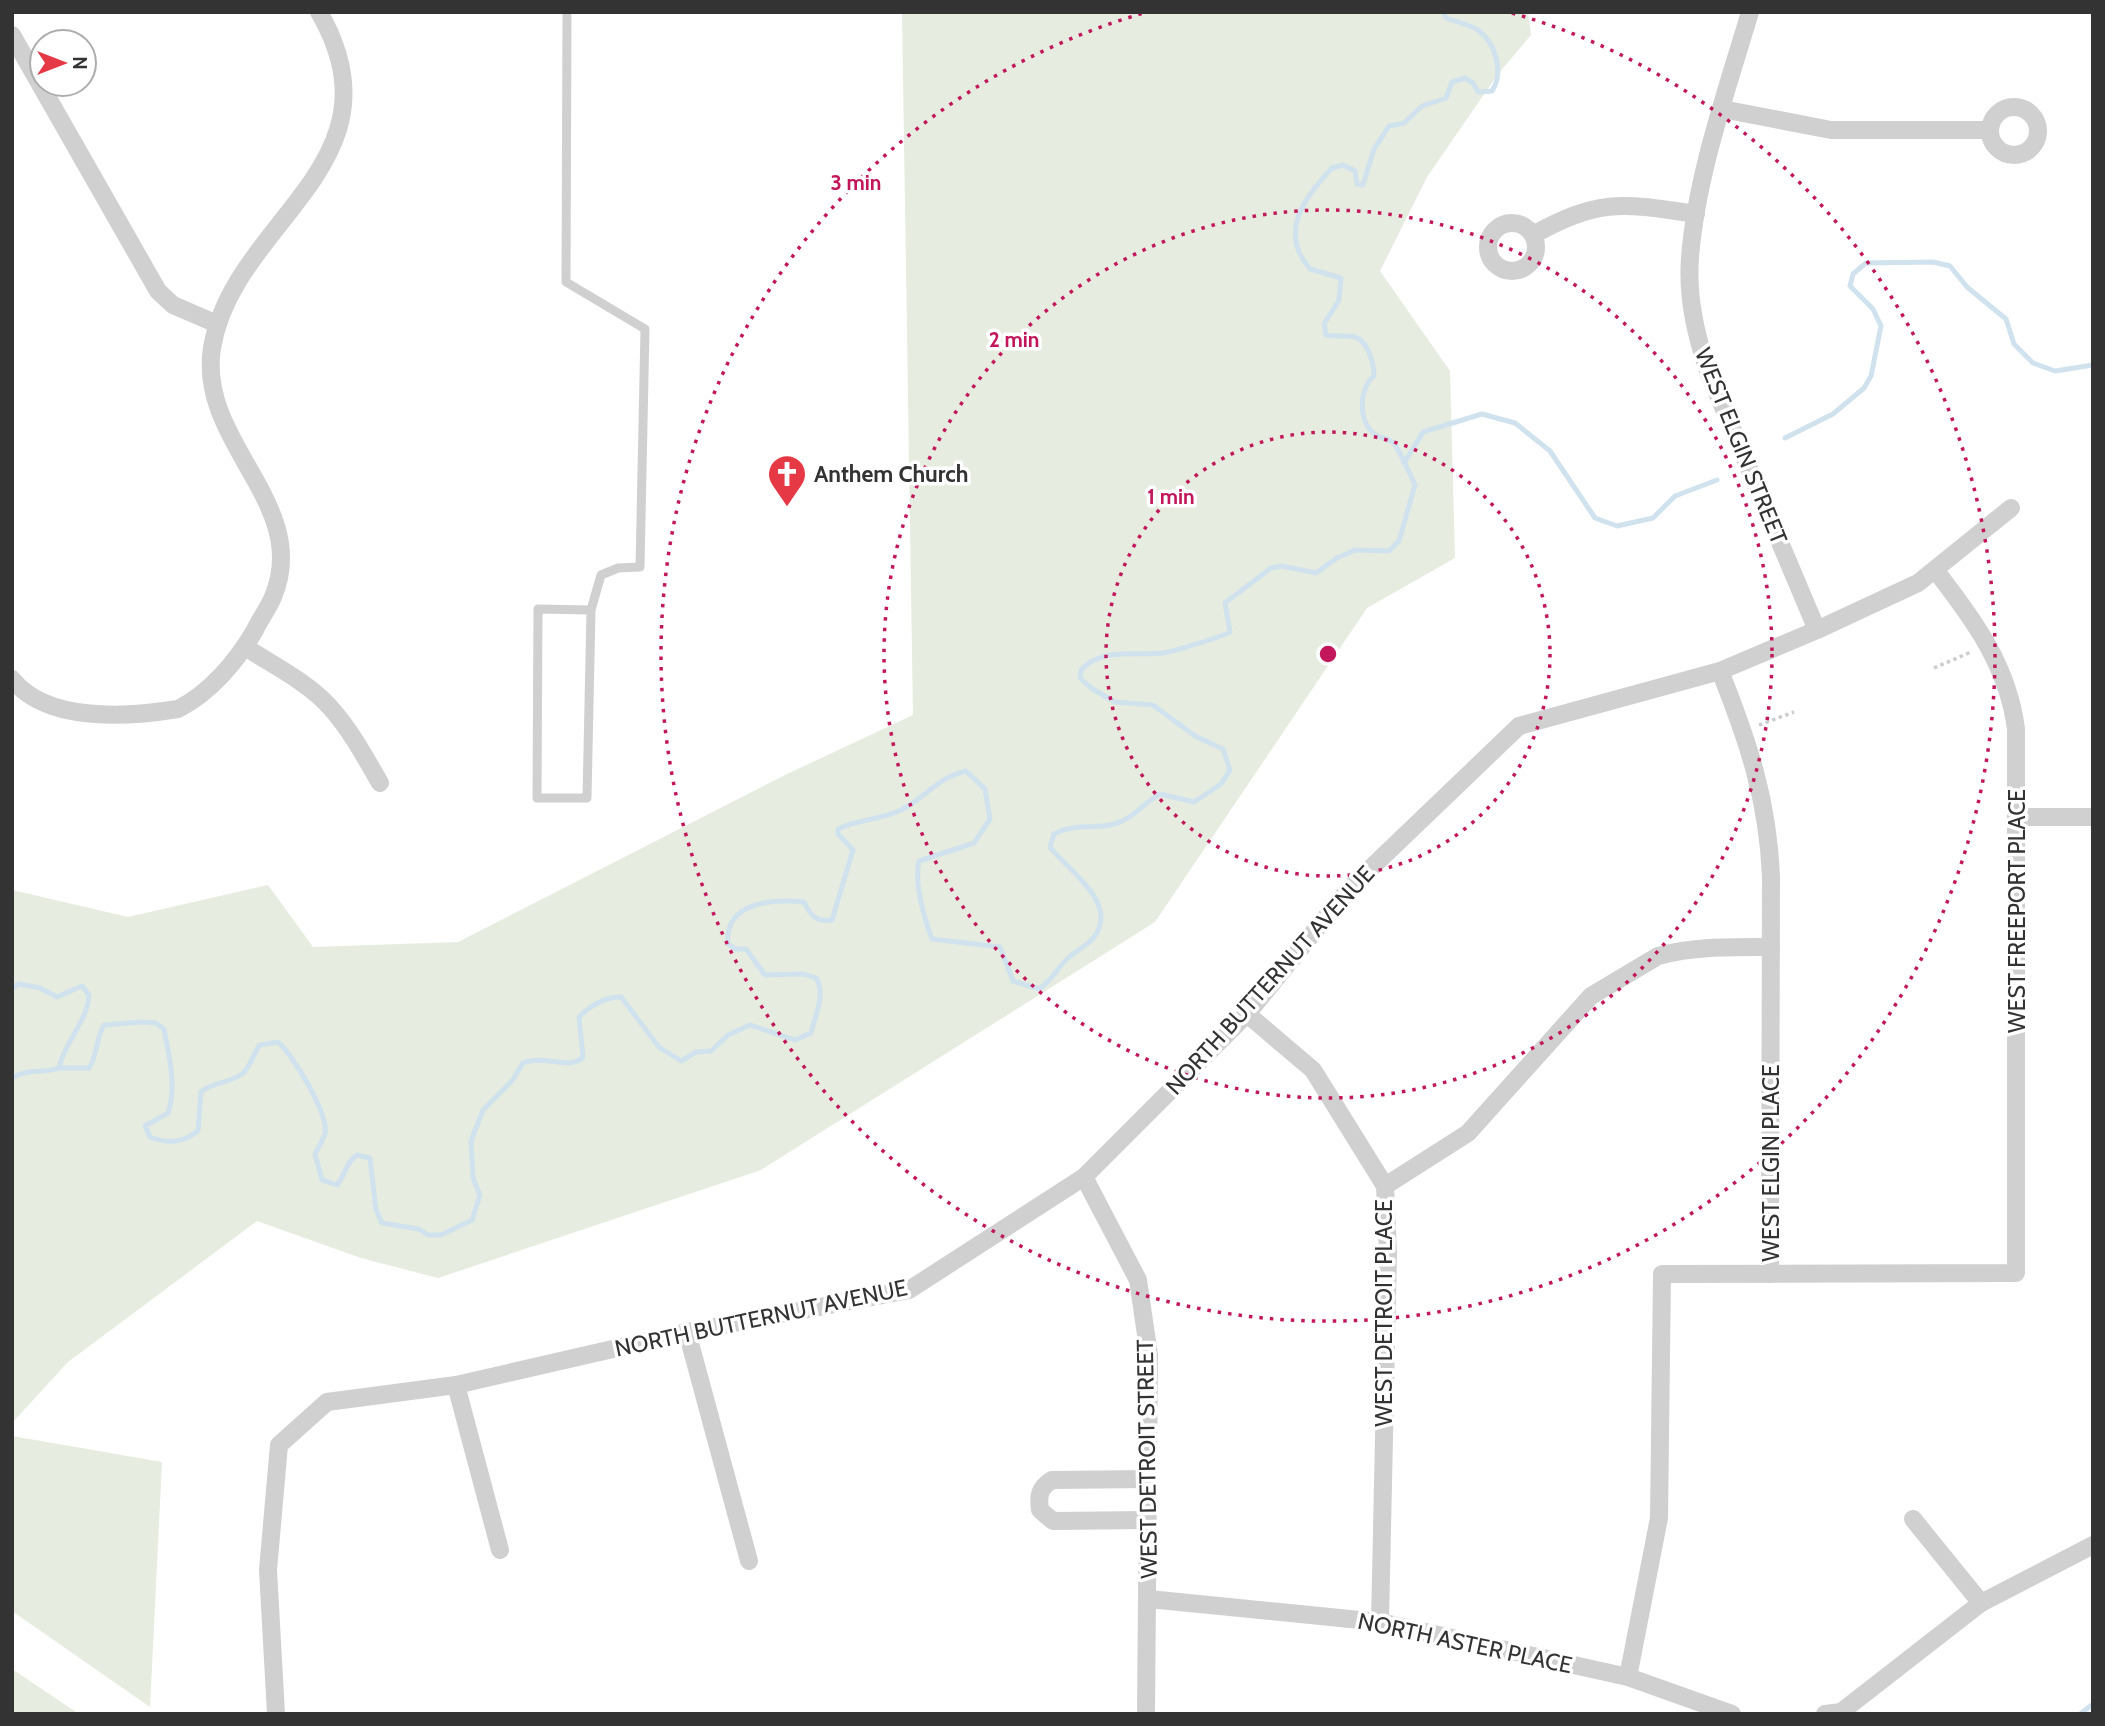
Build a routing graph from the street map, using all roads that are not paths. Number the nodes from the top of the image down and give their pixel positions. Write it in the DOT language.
graph roads {
  1 [pos="319,12"];
  2 [pos="567,12"];
  3 [pos="1750,12"];
  4 [pos="12,35"];
  5 [pos="1722,109"];
  6 [pos="1990,130"];
  7 [pos="1696,214"];
  8 [pos="1533,235"];
  9 [pos="217,324"];
  10 [pos="2011,508"];
  11 [pos="1936,571"];
  12 [pos="591,610"];
  13 [pos="1817,629"];
  14 [pos="245,647"];
  15 [pos="1720,671"];
  16 [pos="12,679"];
  17 [pos="380,783"];
  18 [pos="2017,817"];
  19 [pos="2093,817"];
  20 [pos="1771,947"];
  21 [pos="1247,1014"];
  22 [pos="1084,1177"];
  23 [pos="1385,1186"];
  24 [pos="1770,1274"];
  25 [pos="687,1332"];
  26 [pos="456,1385"];
  27 [pos="1146,1479"];
  28 [pos="1913,1519"];
  29 [pos="1147,1520"];
  30 [pos="2093,1545"];
  31 [pos="500,1550"];
  32 [pos="749,1560"];
  33 [pos="1149,1599"];
  34 [pos="1980,1603"];
  35 [pos="1380,1622"];
  36 [pos="1628,1677"];
  37 [pos="276,1714"];
  38 [pos="1146,1714"];
  39 [pos="1732,1714"];
  40 [pos="1825,1714"];
  1 -- 9 [label="street"];
  2 -- 12 [label="lane"];
  3 -- 5 [label="street, WEST ELGIN STREET"];
  4 -- 9 [label="street"];
  5 -- 6 [label="street"];
  5 -- 7 [label="street, WEST ELGIN STREET"];
  7 -- 8 [label="street"];
  7 -- 13 [label="street, WEST ELGIN STREET"];
  9 -- 14 [label="street"];
  10 -- 11 [label="street, NORTH BUTTERNUT AVENUE"];
  11 -- 13 [label="street, NORTH BUTTERNUT AVENUE"];
  11 -- 18 [label="street, WEST FREEPORT PLACE"];
  12 -- 12 [label="lane"];
  13 -- 15 [label="street, NORTH BUTTERNUT AVENUE"];
  14 -- 16 [label="street"];
  14 -- 17 [label="street"];
  15 -- 20 [label="street, WEST ELGIN PLACE"];
  15 -- 21 [label="street, NORTH BUTTERNUT AVENUE"];
  18 -- 19 [label="street"];
  18 -- 24 [label="street, WEST FREEPORT PLACE"];
  20 -- 23 [label="street"];
  20 -- 24 [label="street, WEST ELGIN PLACE"];
  21 -- 22 [label="street, NORTH BUTTERNUT AVENUE"];
  21 -- 23 [label="street, WEST DETROIT PLACE"];
  22 -- 25 [label="street, NORTH BUTTERNUT AVENUE"];
  22 -- 27 [label="street, WEST DETROIT STREET"];
  23 -- 35 [label="street, WEST DETROIT PLACE"];
  24 -- 36 [label="street, WEST ELGIN PLACE"];
  25 -- 26 [label="street, NORTH BUTTERNUT AVENUE"];
  25 -- 32 [label="street"];
  26 -- 31 [label="street"];
  26 -- 37 [label="street, NORTH BUTTERNUT AVENUE"];
  27 -- 29 [label="street, WEST DETROIT STREET"];
  27 -- 29 [label="street"];
  28 -- 34 [label="street"];
  29 -- 33 [label="street, WEST DETROIT STREET"];
  30 -- 34 [label="street"];
  33 -- 35 [label="street, NORTH ASTER PLACE"];
  33 -- 38 [label="street, WEST DETROIT STREET"];
  34 -- 40 [label="street"];
  35 -- 36 [label="street, NORTH ASTER PLACE"];
  36 -- 39 [label="street, NORTH ASTER PLACE"];
}
